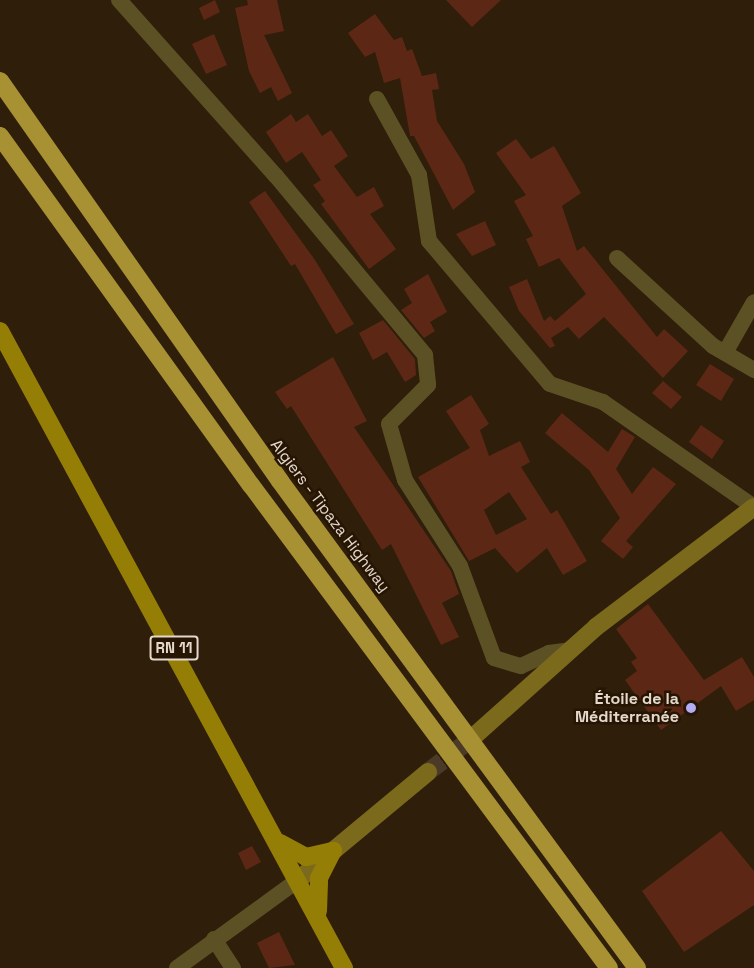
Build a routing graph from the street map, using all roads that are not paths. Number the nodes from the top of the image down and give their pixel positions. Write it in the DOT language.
graph roads {
  1 [pos="119,0"];
  2 [pos="0,81"];
  3 [pos="377,99"];
  4 [pos="0,136"];
  5 [pos="617,258"];
  6 [pos="754,302"];
  7 [pos="0,331"];
  8 [pos="726,351"];
  9 [pos="754,370"];
  10 [pos="754,507"];
  11 [pos="570,650"];
  12 [pos="472,738"];
  13 [pos="428,772"];
  14 [pos="275,838"];
  15 [pos="333,851"];
  16 [pos="298,880"];
  17 [pos="320,919"];
  18 [pos="214,939"];
  19 [pos="177,968"];
  20 [pos="233,968"];
  21 [pos="344,968"];
  22 [pos="609,968"];
  23 [pos="637,968"];
  1 -- 11 [label="street"];
  2 -- 23 [label="highway, Algiers - Tipaza Highway"];
  3 -- 10 [label="street"];
  4 -- 22 [label="highway"];
  5 -- 8 [label="street"];
  6 -- 8 [label="street"];
  7 -- 14 [label="main road, RN 11"];
  8 -- 9 [label="street"];
  10 -- 11 [label="main road"];
  11 -- 12 [label="main road"];
  13 -- 15 [label="main road"];
  14 -- 15 [label="main road"];
  14 -- 16 [label="main road, RN 11"];
  15 -- 16 [label="main road"];
  15 -- 17 [label="main road"];
  16 -- 17 [label="main road, RN 11"];
  16 -- 18 [label="street"];
  17 -- 21 [label="main road, RN 11"];
  18 -- 19 [label="street"];
  18 -- 20 [label="street"];
}
